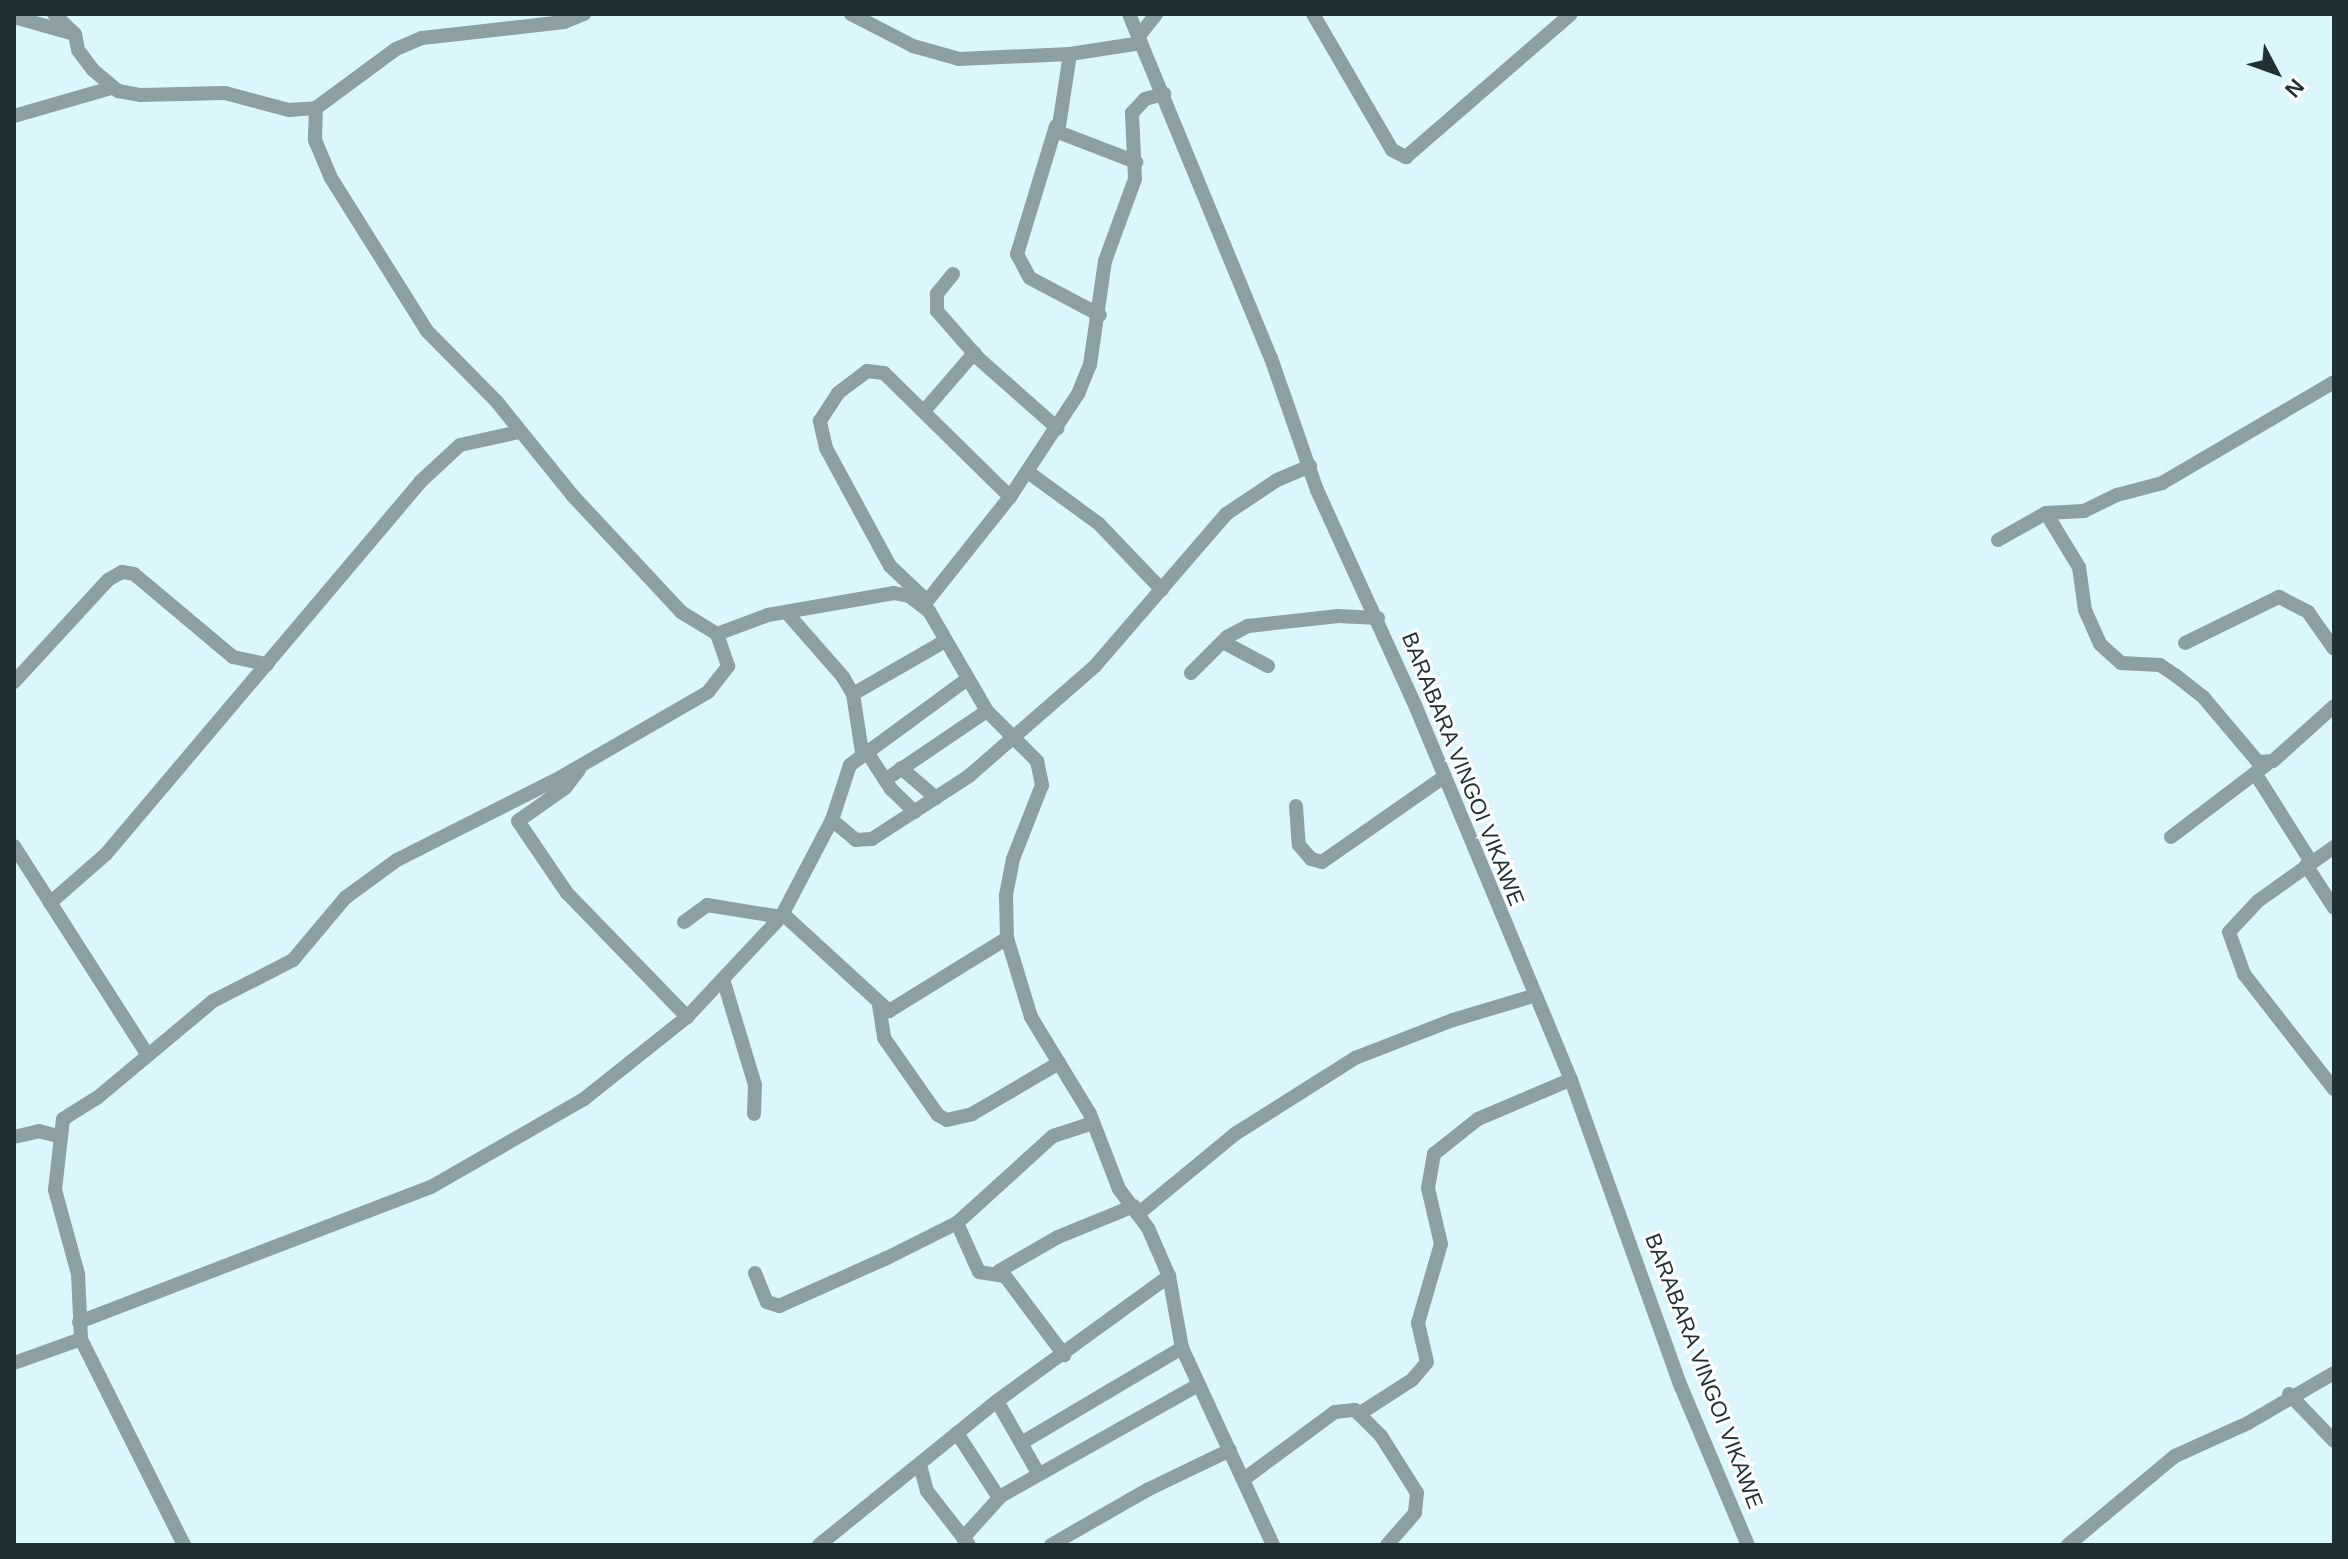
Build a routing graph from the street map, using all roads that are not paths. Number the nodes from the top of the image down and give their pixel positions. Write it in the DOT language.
graph roads {
  1 [pos="54,14"];
  2 [pos="584,14"];
  3 [pos="851,14"];
  4 [pos="1129,14"];
  5 [pos="1156,14"];
  6 [pos="1313,14"];
  7 [pos="1571,14"];
  8 [pos="14,17"];
  9 [pos="75,34"];
  10 [pos="1140,39"];
  11 [pos="1070,54"];
  12 [pos="111,88"];
  13 [pos="1164,94"];
  14 [pos="316,108"];
  15 [pos="14,116"];
  16 [pos="1056,126"];
  17 [pos="1136,162"];
  18 [pos="953,274"];
  19 [pos="1100,315"];
  20 [pos="974,353"];
  21 [pos="2334,382"];
  22 [pos="924,411"];
  23 [pos="1057,428"];
  24 [pos="519,432"];
  25 [pos="1310,466"];
  26 [pos="1028,472"];
  27 [pos="1010,497"];
  28 [pos="2046,513"];
  29 [pos="1998,540"];
  30 [pos="1162,590"];
  31 [pos="925,602"];
  32 [pos="787,613"];
  33 [pos="1378,618"];
  34 [pos="717,634"];
  35 [pos="945,641"];
  36 [pos="1223,642"];
  37 [pos="2185,643"];
  38 [pos="2334,649"];
  39 [pos="267,664"];
  40 [pos="1268,666"];
  41 [pos="1191,673"];
  42 [pos="966,680"];
  43 [pos="14,682"];
  44 [pos="853,694"];
  45 [pos="2334,706"];
  46 [pos="987,711"];
  47 [pos="1016,740"];
  48 [pos="863,751"];
  49 [pos="582,766"];
  50 [pos="901,768"];
  51 [pos="2261,769"];
  52 [pos="1444,777"];
  53 [pos="885,780"];
  54 [pos="936,798"];
  55 [pos="1296,806"];
  56 [pos="915,812"];
  57 [pos="832,820"];
  58 [pos="2171,837"];
  59 [pos="14,846"];
  60 [pos="2334,847"];
  61 [pos="2308,863"];
  62 [pos="50,903"];
  63 [pos="2334,908"];
  64 [pos="782,915"];
  65 [pos="684,922"];
  66 [pos="1007,938"];
  67 [pos="723,979"];
  68 [pos="1533,996"];
  69 [pos="879,1005"];
  70 [pos="687,1017"];
  71 [pos="147,1054"];
  72 [pos="1059,1063"];
  73 [pos="1570,1080"];
  74 [pos="2334,1089"];
  75 [pos="754,1114"];
  76 [pos="1093,1123"];
  77 [pos="58,1136"];
  78 [pos="14,1137"];
  79 [pos="1136,1210"];
  80 [pos="957,1223"];
  81 [pos="999,1271"];
  82 [pos="755,1273"];
  83 [pos="1169,1276"];
  84 [pos="79,1322"];
  85 [pos="81,1339"];
  86 [pos="1182,1348"];
  87 [pos="1064,1355"];
  88 [pos="14,1363"];
  89 [pos="2334,1373"];
  90 [pos="1198,1385"];
  91 [pos="2289,1394"];
  92 [pos="997,1401"];
  93 [pos="1359,1414"];
  94 [pos="957,1433"];
  95 [pos="2334,1441"];
  96 [pos="1023,1442"];
  97 [pos="1230,1450"];
  98 [pos="920,1465"];
  99 [pos="1038,1473"];
  100 [pos="1244,1479"];
  101 [pos="999,1498"];
  102 [pos="966,1542"];
  103 [pos="184,1545"];
  104 [pos="819,1545"];
  105 [pos="1051,1545"];
  106 [pos="1273,1545"];
  107 [pos="1387,1545"];
  108 [pos="1748,1545"];
  109 [pos="2068,1545"];
  1 -- 9 [label="street"];
  2 -- 14 [label="street"];
  3 -- 11 [label="street"];
  4 -- 10 [label="street, BARABARA VINGOI VIKAWE"];
  5 -- 10 [label="street"];
  6 -- 7 [label="street"];
  8 -- 9 [label="street"];
  9 -- 12 [label="street"];
  10 -- 11 [label="street"];
  10 -- 13 [label="street, BARABARA VINGOI VIKAWE"];
  11 -- 16 [label="street"];
  12 -- 14 [label="street"];
  12 -- 15 [label="street"];
  13 -- 17 [label="street"];
  13 -- 25 [label="street, BARABARA VINGOI VIKAWE"];
  14 -- 24 [label="street"];
  16 -- 17 [label="street"];
  16 -- 19 [label="street"];
  17 -- 19 [label="street"];
  18 -- 20 [label="street"];
  19 -- 23 [label="street"];
  20 -- 22 [label="street"];
  20 -- 23 [label="street"];
  21 -- 28 [label="street"];
  22 -- 27 [label="street"];
  22 -- 31 [label="street"];
  23 -- 26 [label="street"];
  24 -- 34 [label="street"];
  24 -- 39 [label="street"];
  25 -- 30 [label="street"];
  25 -- 33 [label="street, BARABARA VINGOI VIKAWE"];
  26 -- 27 [label="street"];
  26 -- 30 [label="street"];
  27 -- 31 [label="street"];
  28 -- 29 [label="street"];
  28 -- 51 [label="street"];
  30 -- 47 [label="street"];
  31 -- 32 [label="street"];
  31 -- 35 [label="street"];
  32 -- 34 [label="street"];
  32 -- 44 [label="street"];
  33 -- 36 [label="street"];
  33 -- 52 [label="street, BARABARA VINGOI VIKAWE"];
  34 -- 49 [label="street"];
  35 -- 42 [label="street"];
  35 -- 44 [label="street"];
  36 -- 40 [label="street"];
  36 -- 41 [label="street"];
  37 -- 38 [label="street"];
  39 -- 43 [label="street"];
  39 -- 62 [label="street"];
  42 -- 46 [label="street"];
  42 -- 48 [label="street"];
  44 -- 48 [label="street"];
  45 -- 51 [label="street"];
  46 -- 47 [label="street"];
  46 -- 50 [label="street"];
  47 -- 54 [label="street"];
  47 -- 66 [label="street"];
  48 -- 53 [label="street"];
  48 -- 57 [label="street"];
  49 -- 70 [label="street"];
  49 -- 71 [label="street"];
  50 -- 53 [label="street"];
  50 -- 54 [label="street"];
  51 -- 58 [label="street"];
  51 -- 61 [label="street"];
  52 -- 55 [label="street"];
  52 -- 68 [label="street, BARABARA VINGOI VIKAWE"];
  53 -- 56 [label="street"];
  54 -- 56 [label="street"];
  56 -- 57 [label="street"];
  57 -- 64 [label="street"];
  59 -- 62 [label="street"];
  60 -- 61 [label="street"];
  61 -- 63 [label="street"];
  61 -- 74 [label="street"];
  62 -- 71 [label="street"];
  64 -- 65 [label="street"];
  64 -- 67 [label="street"];
  64 -- 69 [label="street"];
  66 -- 69 [label="street"];
  66 -- 72 [label="street"];
  67 -- 70 [label="street"];
  67 -- 75 [label="street"];
  68 -- 73 [label="street, BARABARA VINGOI VIKAWE"];
  68 -- 79 [label="street"];
  69 -- 72 [label="street"];
  70 -- 84 [label="street"];
  71 -- 77 [label="street"];
  72 -- 76 [label="street"];
  73 -- 93 [label="street"];
  73 -- 108 [label="street, BARABARA VINGOI VIKAWE"];
  76 -- 79 [label="street"];
  76 -- 80 [label="street"];
  77 -- 78 [label="street"];
  77 -- 84 [label="street"];
  79 -- 81 [label="street"];
  79 -- 83 [label="street"];
  80 -- 81 [label="street"];
  80 -- 82 [label="street"];
  81 -- 87 [label="street"];
  83 -- 86 [label="street"];
  83 -- 87 [label="street"];
  84 -- 85 [label="street"];
  85 -- 88 [label="street"];
  85 -- 103 [label="street"];
  86 -- 90 [label="street"];
  86 -- 96 [label="street"];
  87 -- 92 [label="street"];
  89 -- 91 [label="street"];
  90 -- 97 [label="street"];
  90 -- 99 [label="street"];
  91 -- 95 [label="street"];
  91 -- 109 [label="street"];
  92 -- 94 [label="street"];
  92 -- 96 [label="street"];
  93 -- 100 [label="street"];
  93 -- 107 [label="street"];
  94 -- 98 [label="street"];
  94 -- 101 [label="street"];
  96 -- 99 [label="street"];
  97 -- 100 [label="street"];
  97 -- 105 [label="street"];
  98 -- 102 [label="street"];
  98 -- 104 [label="street"];
  99 -- 101 [label="street"];
  100 -- 106 [label="street"];
  101 -- 102 [label="street"];
}
